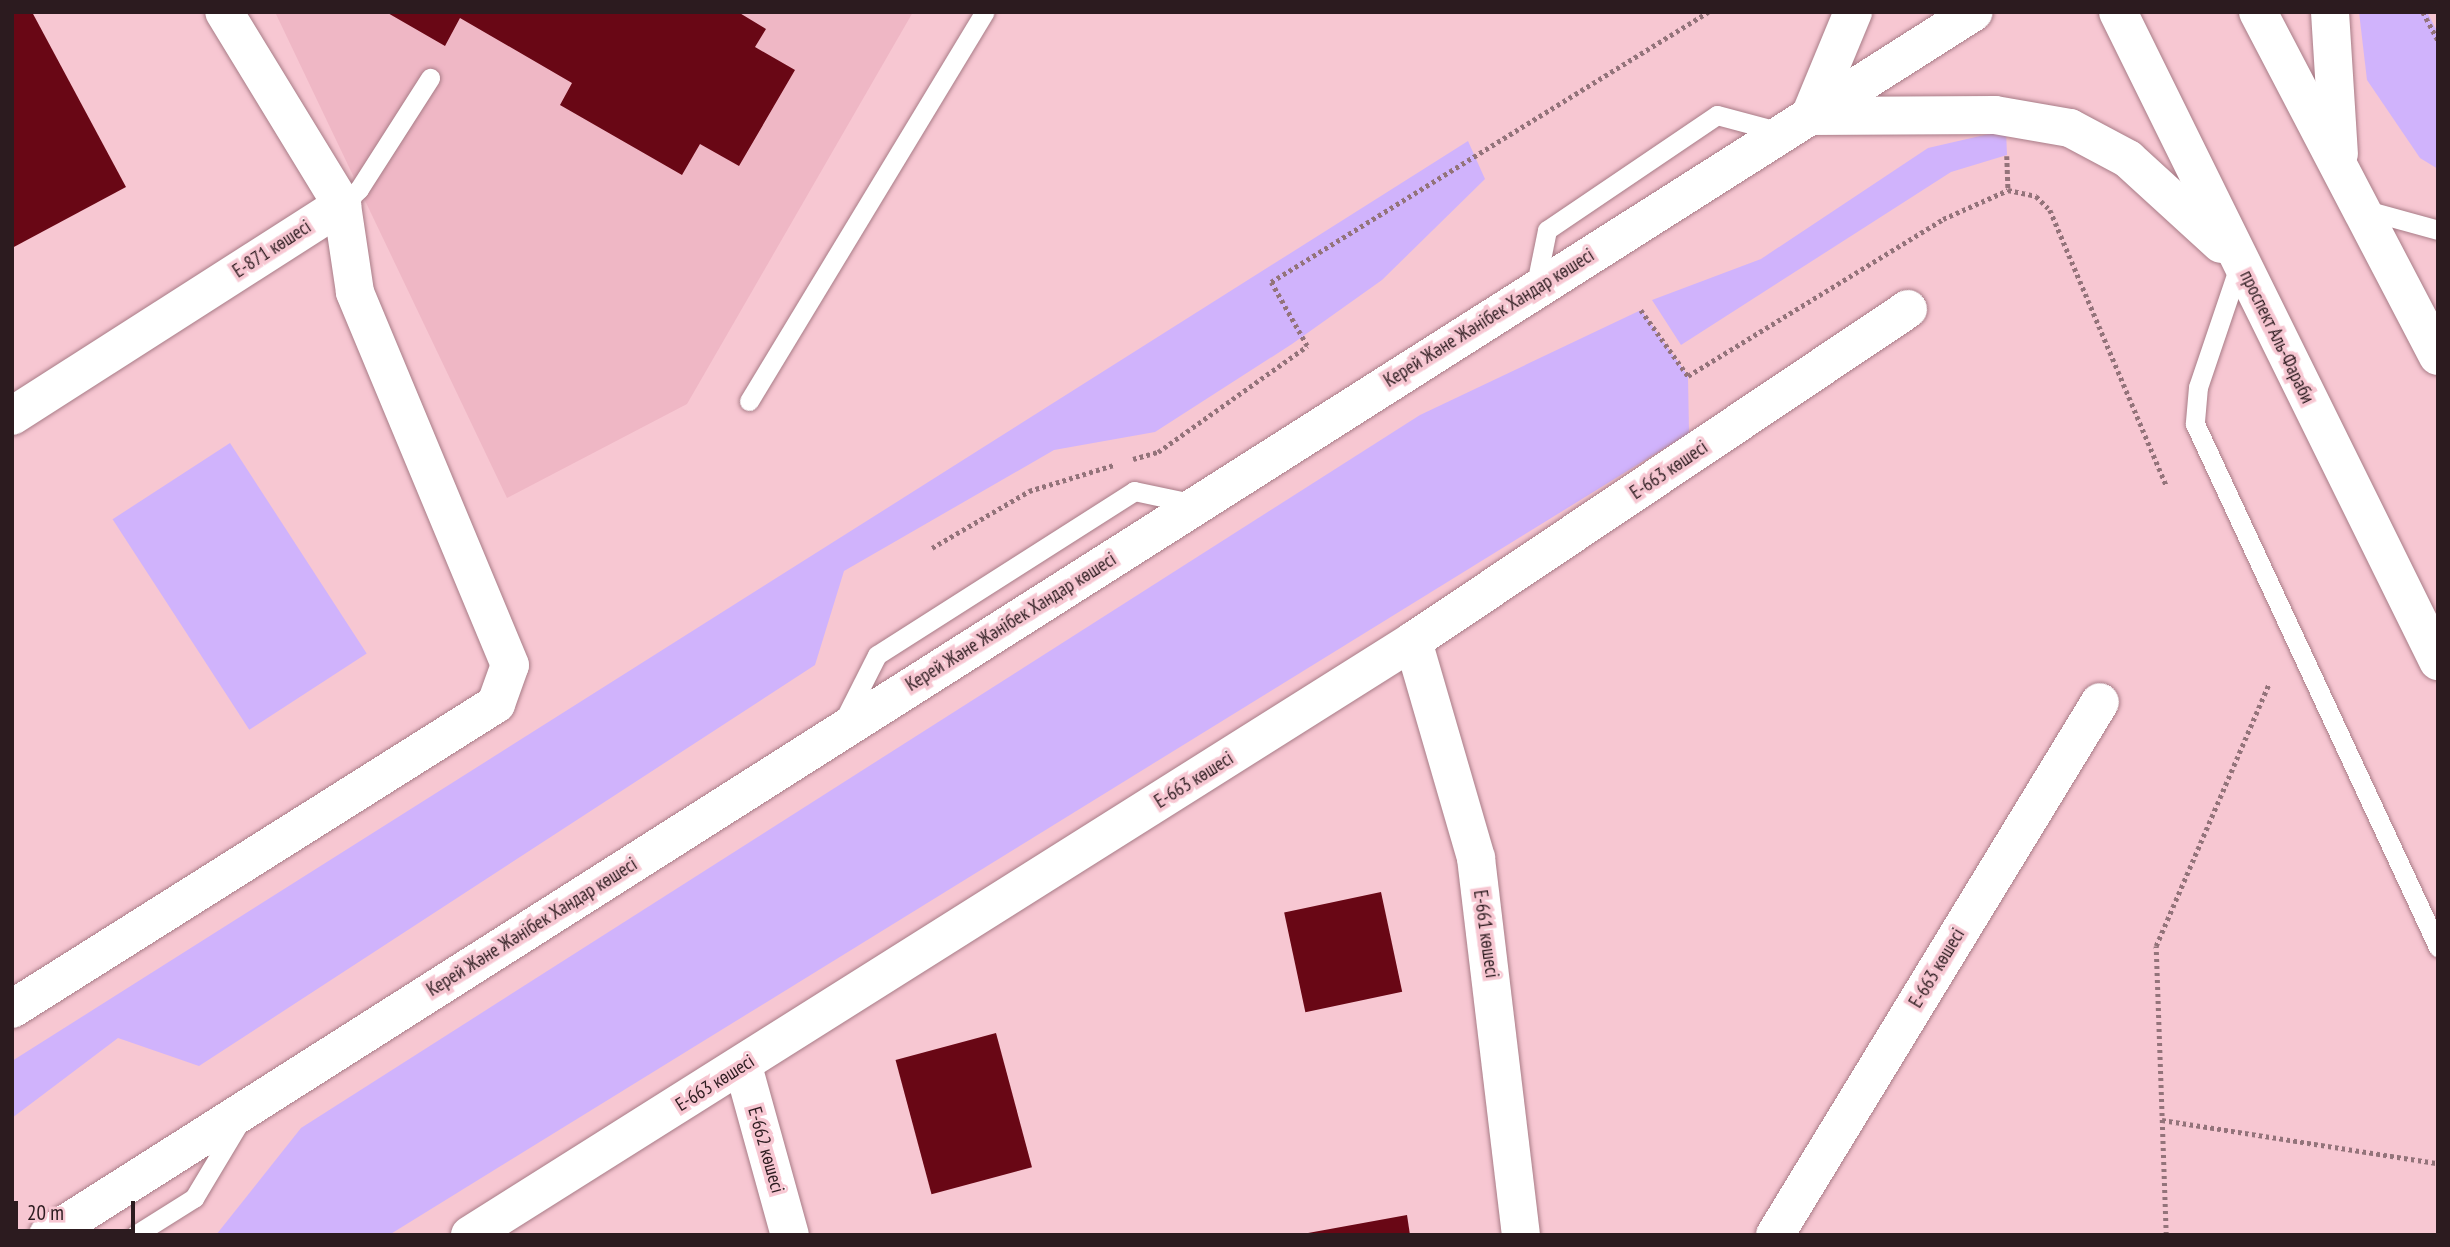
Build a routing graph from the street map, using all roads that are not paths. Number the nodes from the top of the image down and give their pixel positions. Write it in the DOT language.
graph roads {
  1 [pos="224,12"];
  2 [pos="985,12"];
  3 [pos="1853,12"];
  4 [pos="1974,12"];
  5 [pos="2118,12"];
  6 [pos="2258,12"];
  7 [pos="2329,12"];
  8 [pos="429,78"];
  9 [pos="1796,124"];
  10 [pos="2340,170"];
  11 [pos="342,205"];
  12 [pos="2362,209"];
  13 [pos="2438,230"];
  14 [pos="2240,262"];
  15 [pos="1908,309"];
  16 [pos="2438,356"];
  17 [pos="749,401"];
  18 [pos="12,416"];
  19 [pos="1413,641"];
  20 [pos="2438,661"];
  21 [pos="2100,702"];
  22 [pos="2438,947"];
  23 [pos="12,1009"];
  24 [pos="743,1066"];
  25 [pos="249,1107"];
  26 [pos="48,1235"];
  27 [pos="135,1235"];
  28 [pos="470,1235"];
  29 [pos="790,1235"];
  30 [pos="1521,1235"];
  31 [pos="1774,1235"];
  1 -- 11 [label="street"];
  2 -- 17 [label="lane"];
  3 -- 9 [label="street"];
  4 -- 9 [label="street, Керей Және Жәнібек Хандар көшесі"];
  5 -- 14 [label="street, проспект Аль-Фараби"];
  6 -- 10 [label="street"];
  7 -- 10 [label="street"];
  8 -- 11 [label="lane"];
  9 -- 14 [label="street"];
  9 -- 25 [label="street, Керей Және Жәнібек Хандар көшесі"];
  10 -- 12 [label="street"];
  11 -- 18 [label="street, Е-871 көшесі"];
  11 -- 23 [label="street"];
  12 -- 13 [label="lane"];
  12 -- 16 [label="street"];
  14 -- 20 [label="street, проспект Аль-Фараби"];
  14 -- 22 [label="lane"];
  15 -- 19 [label="street, Е-663 көшесі"];
  19 -- 24 [label="street, Е-663 көшесі"];
  19 -- 30 [label="street, Е-661 көшесі"];
  21 -- 31 [label="street, Е-663 көшесі"];
  24 -- 28 [label="street, Е-663 көшесі"];
  24 -- 29 [label="street, Е-662 көшесі"];
  25 -- 26 [label="street, Керей Және Жәнібек Хандар көшесі"];
  25 -- 27 [label="lane"];
}
